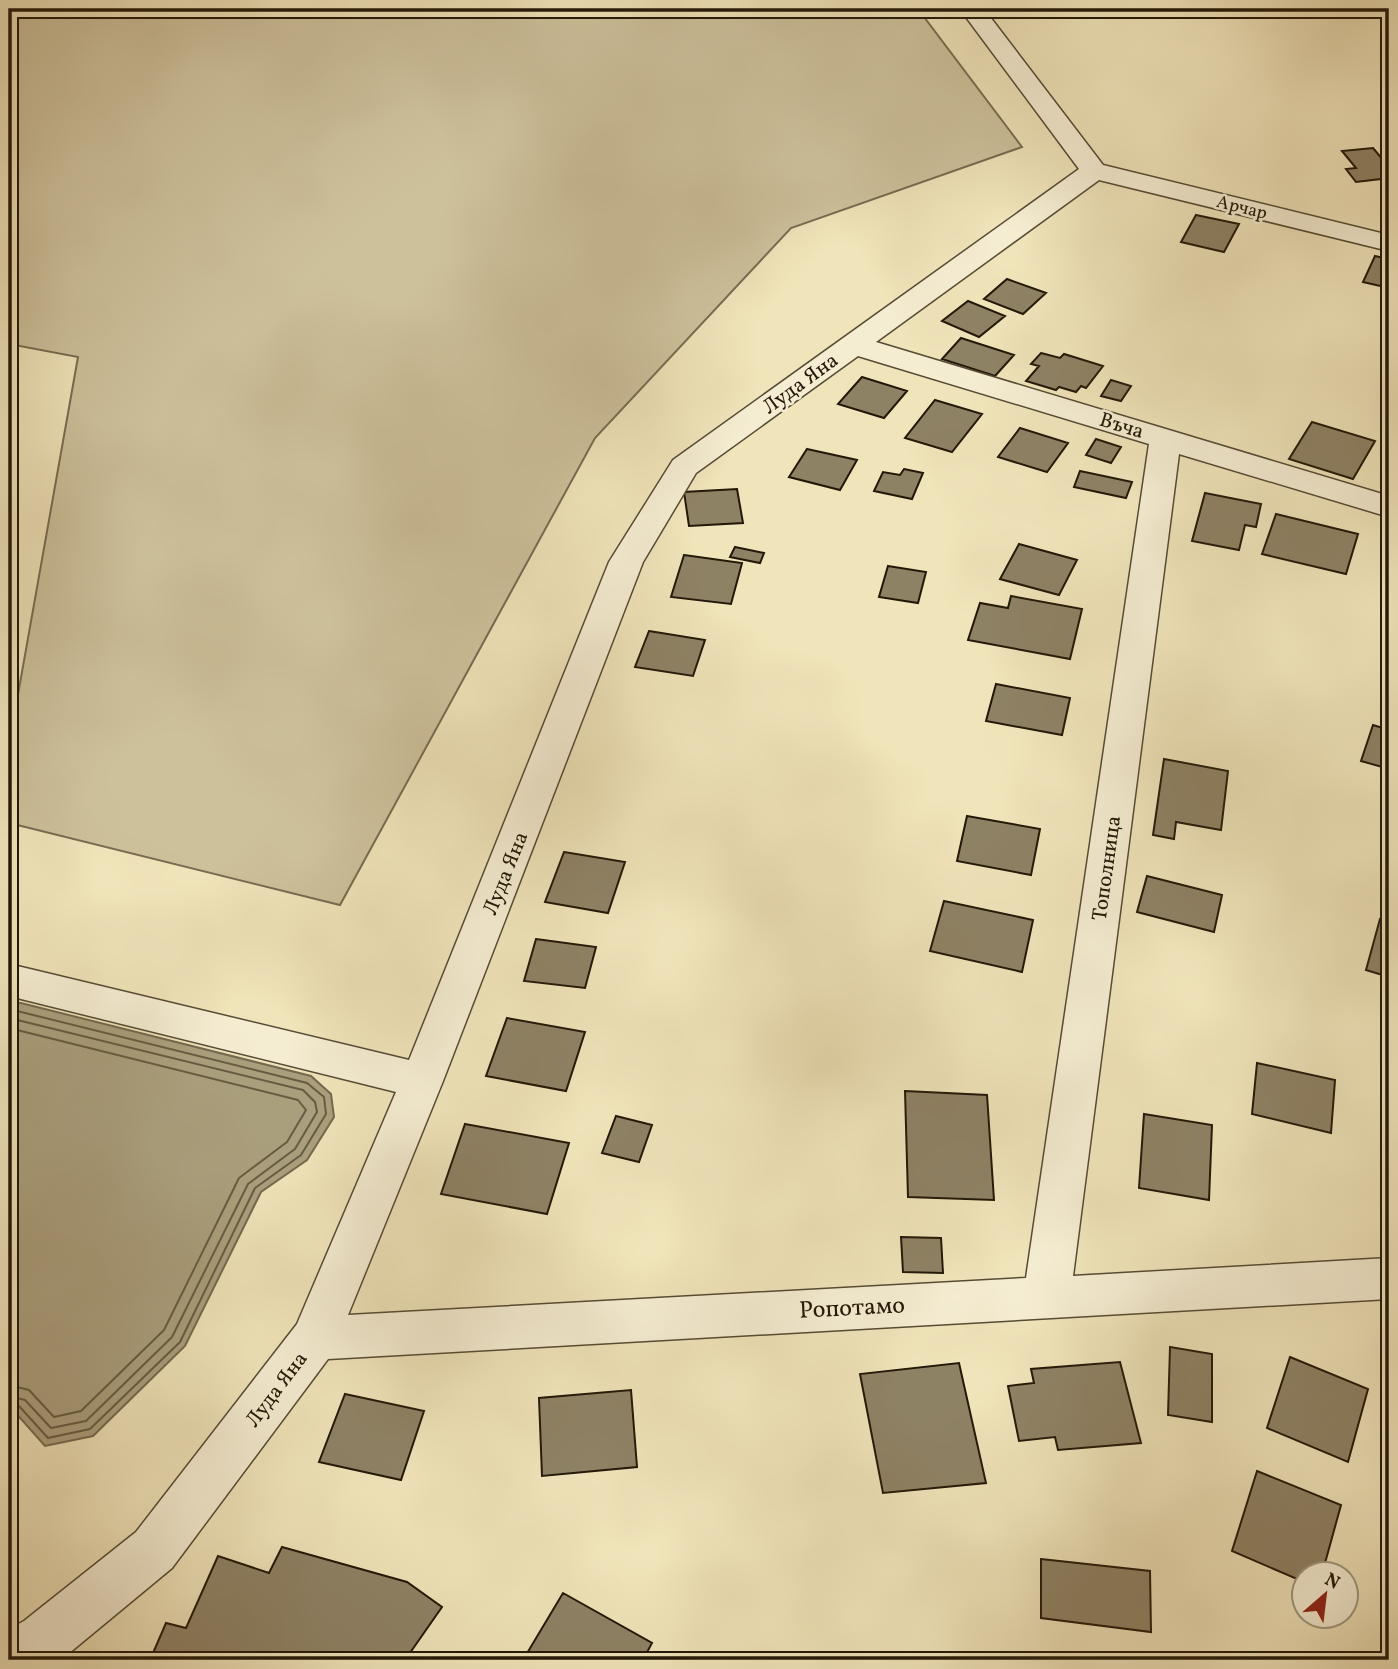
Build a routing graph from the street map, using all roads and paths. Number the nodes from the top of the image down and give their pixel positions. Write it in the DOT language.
graph roads {
  1 [pos="972,9"];
  2 [pos="1094,171"];
  3 [pos="1389,243"];
  4 [pos="854,345"];
  5 [pos="1165,439"];
  6 [pos="1389,507"];
  7 [pos="9,980"];
  8 [pos="422,1081"];
  9 [pos="1389,1279"];
  10 [pos="1047,1297"];
  11 [pos="315,1338"];
  12 [pos="9,1657"];
  1 -- 2 [label="street"];
  2 -- 3 [label="street, Арчар"];
  2 -- 4 [label="street, Луда Яна"];
  4 -- 5 [label="street, Въча"];
  4 -- 8 [label="street, Луда Яна"];
  5 -- 6 [label="street, Въча"];
  5 -- 10 [label="street, Тополница"];
  7 -- 8 [label="street"];
  8 -- 11 [label="street, Луда Яна"];
  9 -- 10 [label="street, Ропотамо"];
  10 -- 11 [label="street, Ропотамо"];
  11 -- 12 [label="street, Луда Яна"];
}
